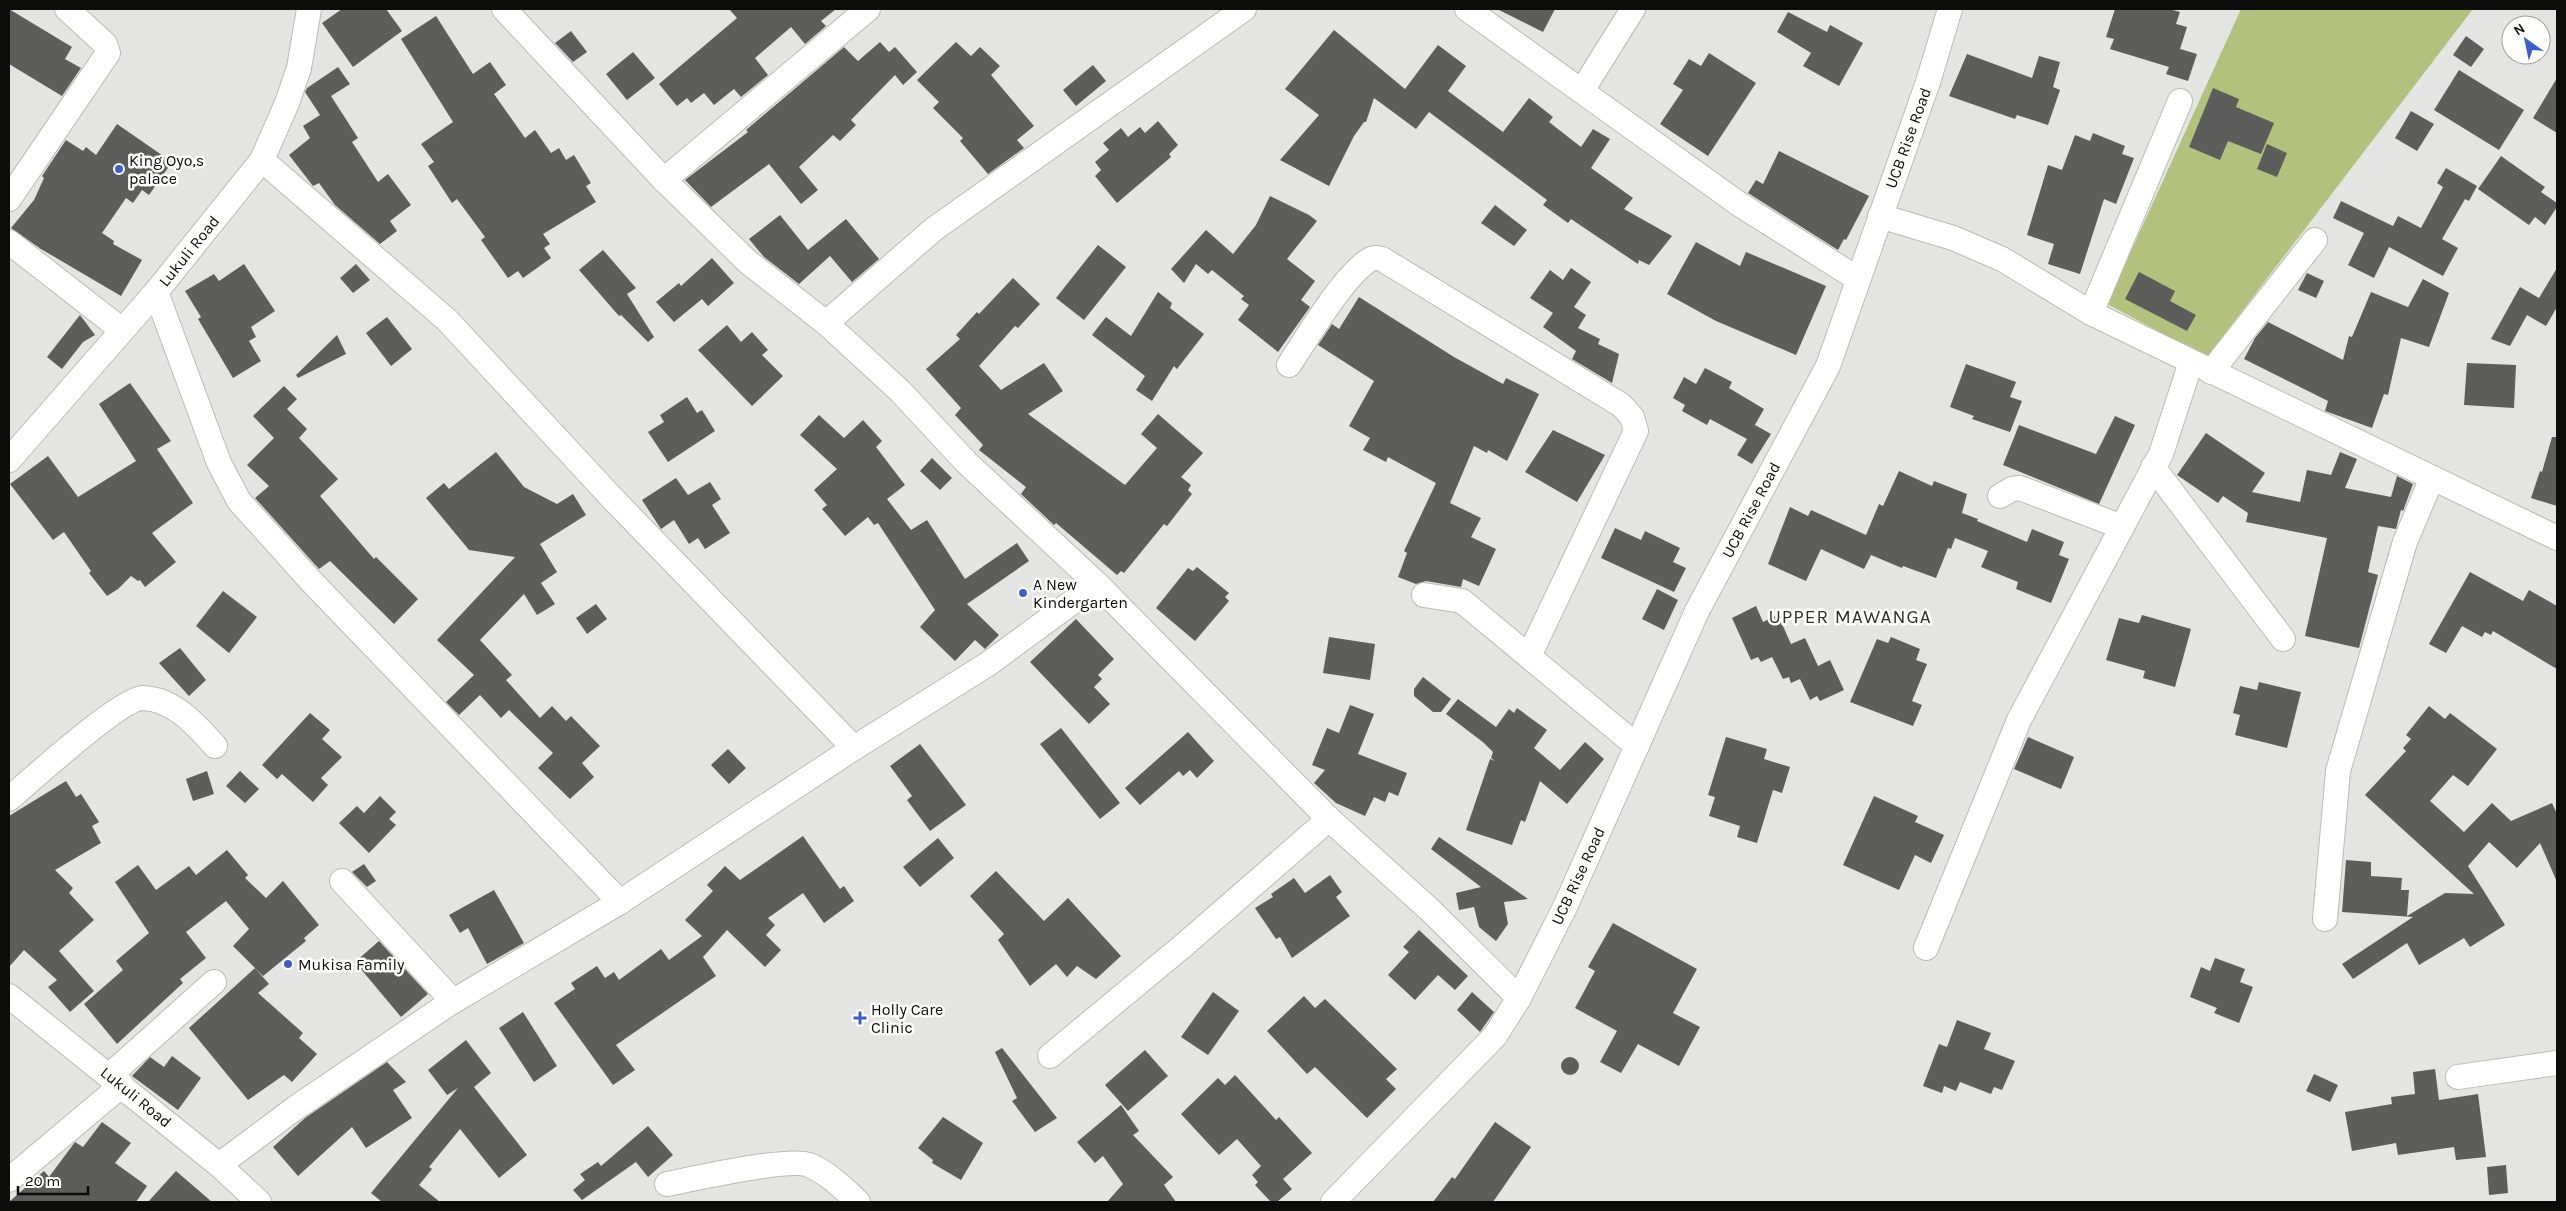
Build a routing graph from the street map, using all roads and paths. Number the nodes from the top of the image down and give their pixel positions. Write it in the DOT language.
graph roads {
  1 [pos="67,9"];
  2 [pos="309,9"];
  3 [pos="504,9"];
  4 [pos="868,9"];
  5 [pos="1244,9"];
  6 [pos="1468,9"];
  7 [pos="1633,9"];
  8 [pos="1950,9"];
  9 [pos="1583,89"];
  10 [pos="2180,101"];
  11 [pos="262,160"];
  12 [pos="664,180"];
  13 [pos="9,199"];
  14 [pos="1880,216"];
  15 [pos="2315,240"];
  16 [pos="9,242"];
  17 [pos="1858,279"];
  18 [pos="156,292"];
  19 [pos="2091,313"];
  20 [pos="826,323"];
  21 [pos="122,330"];
  22 [pos="1289,365"];
  23 [pos="2201,367"];
  24 [pos="9,460"];
  25 [pos="2153,467"];
  26 [pos="2432,478"];
  27 [pos="2000,496"];
  28 [pos="2122,526"];
  29 [pos="2557,538"];
  30 [pos="1097,584"];
  31 [pos="1424,595"];
  32 [pos="2283,639"];
  33 [pos="1529,656"];
  34 [pos="215,746"];
  35 [pos="1638,746"];
  36 [pos="854,748"];
  37 [pos="9,799"];
  38 [pos="1329,820"];
  39 [pos="342,881"];
  40 [pos="620,902"];
  41 [pos="2325,920"];
  42 [pos="1926,948"];
  43 [pos="214,982"];
  44 [pos="9,996"];
  45 [pos="1519,998"];
  46 [pos="453,1001"];
  47 [pos="1050,1056"];
  48 [pos="2557,1063"];
  49 [pos="2458,1077"];
  50 [pos="115,1080"];
  51 [pos="219,1165"];
  52 [pos="9,1180"];
  53 [pos="667,1184"];
  54 [pos="259,1202"];
  55 [pos="858,1202"];
  56 [pos="1333,1202"];
  1 -- 13 [label="street"];
  2 -- 11 [label="street, Lukuli Road"];
  3 -- 12 [label="street"];
  4 -- 12 [label="street"];
  5 -- 20 [label="street"];
  6 -- 9 [label="street"];
  7 -- 9 [label="street"];
  8 -- 14 [label="street, UCB Rise Road"];
  9 -- 17 [label="street"];
  10 -- 19 [label="street"];
  11 -- 18 [label="street, Lukuli Road"];
  11 -- 36 [label="street"];
  12 -- 20 [label="street"];
  14 -- 17 [label="street, UCB Rise Road"];
  14 -- 19 [label="street"];
  15 -- 23 [label="street"];
  16 -- 21 [label="street"];
  17 -- 35 [label="street, UCB Rise Road"];
  18 -- 21 [label="street, Lukuli Road"];
  18 -- 40 [label="street"];
  19 -- 23 [label="street"];
  20 -- 30 [label="street"];
  21 -- 24 [label="street, Lukuli Road"];
  22 -- 33 [label="street"];
  23 -- 25 [label="street"];
  23 -- 26 [label="street"];
  25 -- 28 [label="street"];
  25 -- 32 [label="street"];
  26 -- 29 [label="street"];
  26 -- 41 [label="street"];
  27 -- 28 [label="street"];
  28 -- 42 [label="street"];
  30 -- 36 [label="street"];
  30 -- 38 [label="street"];
  31 -- 33 [label="street"];
  33 -- 35 [label="street"];
  34 -- 37 [label="street"];
  35 -- 45 [label="street, UCB Rise Road"];
  36 -- 40 [label="street"];
  38 -- 45 [label="street"];
  38 -- 47 [label="street"];
  39 -- 46 [label="street"];
  40 -- 46 [label="street"];
  43 -- 50 [label="street"];
  44 -- 50 [label="street, Lukuli Road"];
  45 -- 56 [label="street, UCB Rise Road"];
  46 -- 51 [label="street"];
  48 -- 49 [label="street"];
  50 -- 51 [label="street, Lukuli Road"];
  50 -- 52 [label="street"];
  51 -- 54 [label="street, Lukuli Road"];
  53 -- 55 [label="street"];
}
